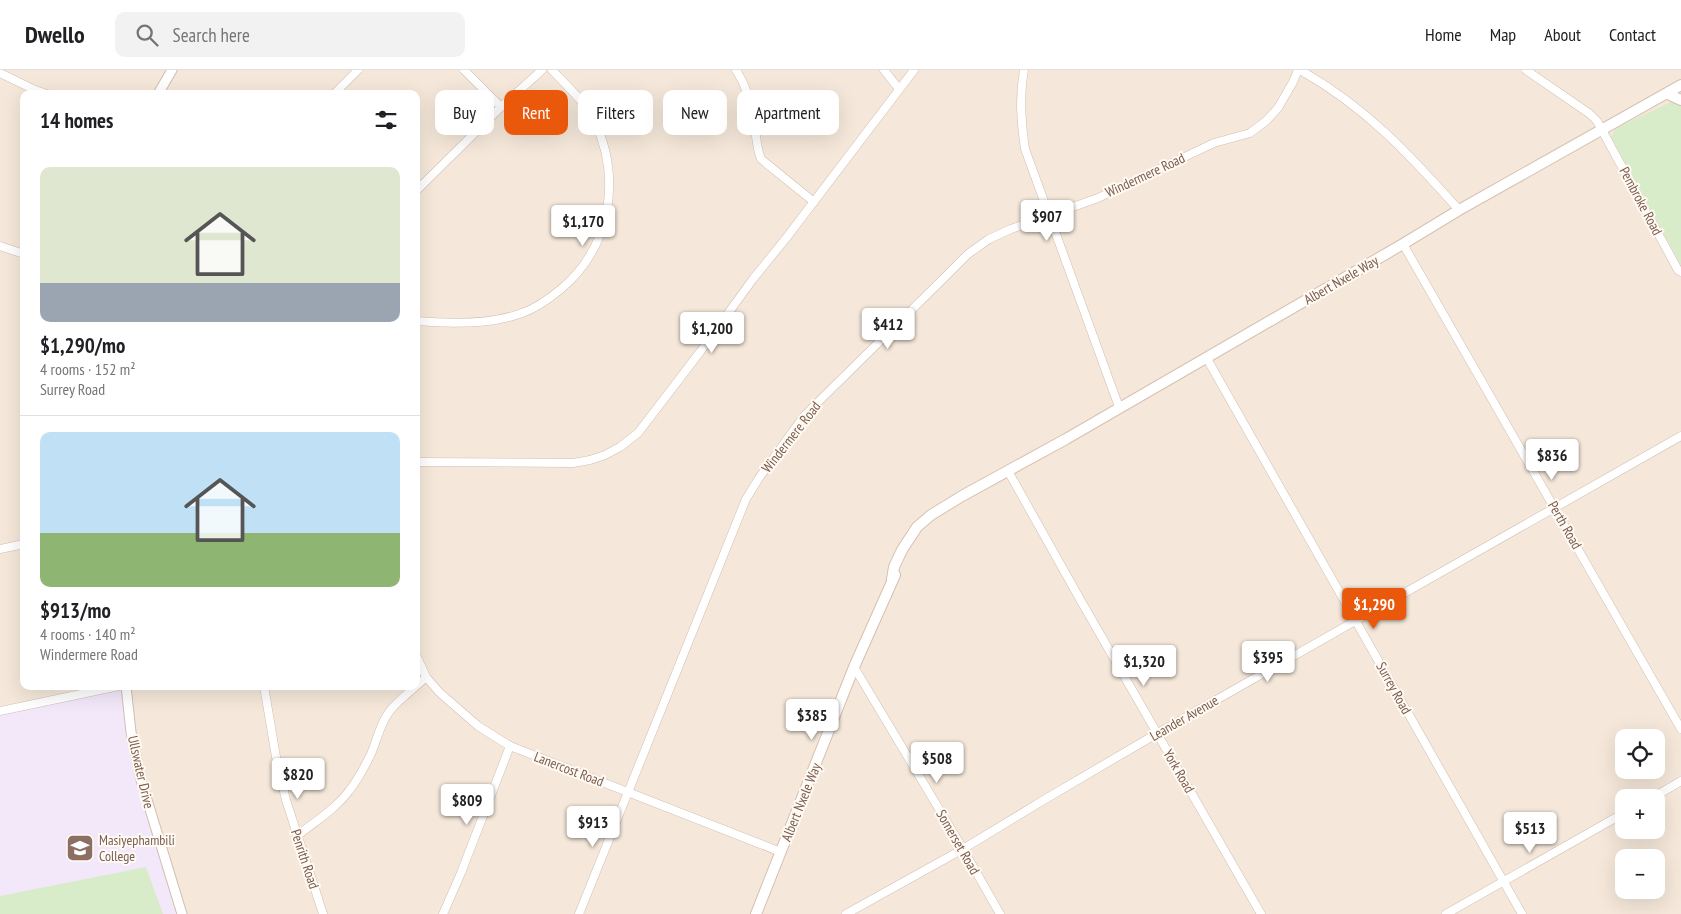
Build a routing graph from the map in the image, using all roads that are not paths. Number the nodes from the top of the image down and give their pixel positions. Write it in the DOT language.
graph roads {
  1 [pos="172,70"];
  2 [pos="358,70"];
  3 [pos="464,70"];
  4 [pos="542,70"];
  5 [pos="552,70"];
  6 [pos="736,70"];
  7 [pos="884,70"];
  8 [pos="914,70"];
  9 [pos="1024,70"];
  10 [pos="1299,70"];
  11 [pos="1526,70"];
  12 [pos="0,73"];
  13 [pos="1681,79"];
  14 [pos="899,89"];
  15 [pos="35,90"];
  16 [pos="160,90"];
  17 [pos="338,90"];
  18 [pos="1673,91"];
  19 [pos="1681,100"];
  20 [pos="501,107"];
  21 [pos="1602,129"];
  22 [pos="420,187"];
  23 [pos="814,202"];
  24 [pos="1459,210"];
  25 [pos="1049,216"];
  26 [pos="1404,244"];
  27 [pos="0,246"];
  28 [pos="20,253"];
  29 [pos="1681,272"];
  30 [pos="420,322"];
  31 [pos="1206,357"];
  32 [pos="1120,407"];
  33 [pos="1681,436"];
  34 [pos="420,462"];
  35 [pos="1005,473"];
  36 [pos="1554,508"];
  37 [pos="20,545"];
  38 [pos="0,549"];
  39 [pos="1356,620"];
  40 [pos="420,664"];
  41 [pos="854,667"];
  42 [pos="426,678"];
  43 [pos="420,684"];
  44 [pos="101,690"];
  45 [pos="126,690"];
  46 [pos="265,690"];
  47 [pos="413,690"];
  48 [pos="0,711"];
  49 [pos="1681,729"];
  50 [pos="1158,734"];
  51 [pos="510,746"];
  52 [pos="1681,781"];
  53 [pos="1665,790"];
  54 [pos="627,791"];
  55 [pos="1615,818"];
  56 [pos="297,836"];
  57 [pos="963,849"];
  58 [pos="781,852"];
  59 [pos="1503,882"];
  60 [pos="182,914"];
  61 [pos="323,914"];
  62 [pos="443,914"];
  63 [pos="579,914"];
  64 [pos="756,914"];
  65 [pos="846,914"];
  66 [pos="1000,914"];
  67 [pos="1261,914"];
  68 [pos="1446,914"];
  69 [pos="1522,914"];
  1 -- 16 [label="street"];
  2 -- 17 [label="street"];
  3 -- 20 [label="street"];
  4 -- 20 [label="street"];
  5 -- 30 [label="street"];
  6 -- 23 [label="street"];
  7 -- 14 [label="street"];
  8 -- 14 [label="street"];
  9 -- 25 [label="street"];
  10 -- 24 [label="street"];
  10 -- 25 [label="street, Windermere Road"];
  11 -- 21 [label="street, Pembroke Road"];
  12 -- 15 [label="street"];
  13 -- 18 [label="main road, Albert Nxele Way"];
  14 -- 23 [label="street"];
  18 -- 19 [label="main road"];
  18 -- 21 [label="main road, Albert Nxele Way"];
  20 -- 22 [label="street"];
  21 -- 24 [label="main road, Albert Nxele Way"];
  21 -- 29 [label="street, Pembroke Road"];
  23 -- 34 [label="street"];
  24 -- 26 [label="main road, Albert Nxele Way"];
  25 -- 32 [label="street"];
  25 -- 54 [label="street, Windermere Road"];
  26 -- 31 [label="main road, Albert Nxele Way"];
  26 -- 36 [label="street, Perth Road"];
  27 -- 28 [label="street"];
  31 -- 32 [label="main road, Albert Nxele Way"];
  31 -- 39 [label="street, Surrey Road"];
  32 -- 35 [label="main road, Albert Nxele Way"];
  33 -- 36 [label="street, Leander Avenue"];
  35 -- 41 [label="main road, Albert Nxele Way"];
  35 -- 50 [label="street, York Road"];
  36 -- 39 [label="street, Leander Avenue"];
  36 -- 49 [label="street, Perth Road"];
  37 -- 38 [label="street"];
  39 -- 50 [label="street, Leander Avenue"];
  39 -- 59 [label="street, Surrey Road"];
  40 -- 42 [label="street, Lanercost Road"];
  41 -- 57 [label="street, Somerset Road"];
  41 -- 58 [label="main road, Albert Nxele Way"];
  42 -- 43 [label="street"];
  42 -- 51 [label="street, Lanercost Road"];
  44 -- 48 [label="street"];
  45 -- 60 [label="street, Ullswater Drive"];
  46 -- 56 [label="street, Penrith Road"];
  47 -- 56 [label="street"];
  50 -- 57 [label="street, Leander Avenue"];
  50 -- 67 [label="street, York Road"];
  51 -- 54 [label="street, Lanercost Road"];
  51 -- 62 [label="street"];
  52 -- 53 [label="street"];
  54 -- 58 [label="street, Lanercost Road"];
  54 -- 63 [label="street, Windermere Road"];
  55 -- 59 [label="street"];
  56 -- 61 [label="street, Penrith Road"];
  57 -- 65 [label="street, Leander Avenue"];
  57 -- 66 [label="street, Somerset Road"];
  58 -- 64 [label="main road, Albert Nxele Way"];
  59 -- 68 [label="street"];
  59 -- 69 [label="street, Surrey Road"];
}
